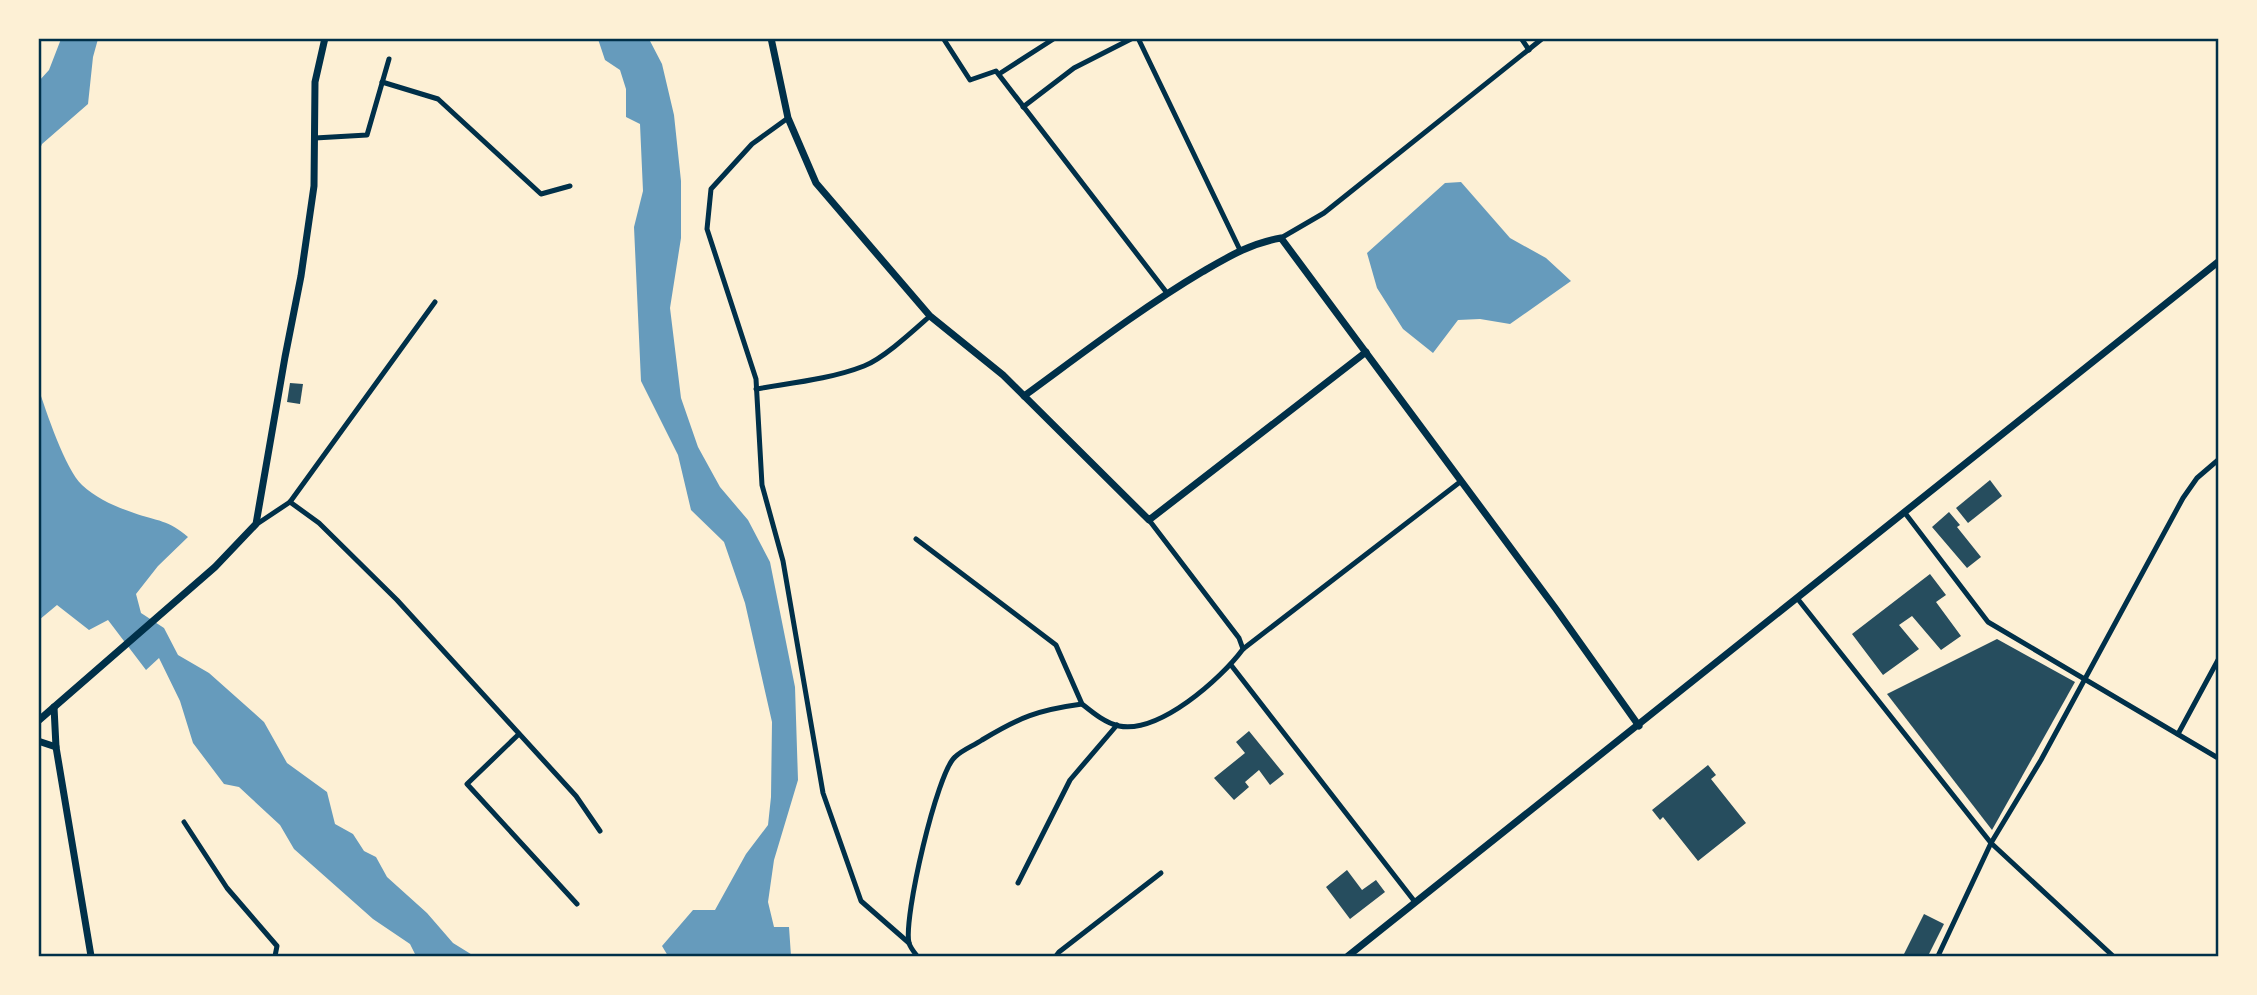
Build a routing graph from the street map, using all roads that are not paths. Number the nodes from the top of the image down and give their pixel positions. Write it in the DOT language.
graph roads {
  1 [pos="325,38"];
  2 [pos="771,38"];
  3 [pos="943,38"];
  4 [pos="1055,38"];
  5 [pos="1135,38"];
  6 [pos="1521,38"];
  7 [pos="1543,38"];
  8 [pos="1528,50"];
  9 [pos="389,59"];
  10 [pos="999,75"];
  11 [pos="382,82"];
  12 [pos="1023,107"];
  13 [pos="788,118"];
  14 [pos="315,138"];
  15 [pos="570,186"];
  16 [pos="1281,238"];
  17 [pos="1240,250"];
  18 [pos="2218,262"];
  19 [pos="1167,293"];
  20 [pos="435,302"];
  21 [pos="930,316"];
  22 [pos="1366,352"];
  23 [pos="756,389"];
  24 [pos="1024,396"];
  25 [pos="2218,460"];
  26 [pos="1460,482"];
  27 [pos="290,502"];
  28 [pos="1905,513"];
  29 [pos="1149,520"];
  30 [pos="257,524"];
  31 [pos="916,538"];
  32 [pos="1797,598"];
  33 [pos="1243,649"];
  34 [pos="2218,660"];
  35 [pos="1231,665"];
  36 [pos="2086,678"];
  37 [pos="1082,704"];
  38 [pos="54,707"];
  39 [pos="38,722"];
  40 [pos="1117,725"];
  41 [pos="1639,726"];
  42 [pos="519,734"];
  43 [pos="2178,734"];
  44 [pos="38,741"];
  45 [pos="56,747"];
  46 [pos="2218,758"];
  47 [pos="184,822"];
  48 [pos="600,831"];
  49 [pos="1991,843"];
  50 [pos="1161,873"];
  51 [pos="1018,883"];
  52 [pos="1415,902"];
  53 [pos="577,904"];
  54 [pos="909,943"];
  55 [pos="2106,950"];
  56 [pos="275,956"];
  57 [pos="91,957"];
  58 [pos="916,957"];
  59 [pos="1056,957"];
  60 [pos="1348,957"];
  61 [pos="1938,957"];
  62 [pos="2101,957"];
  63 [pos="2113,957"];
  1 -- 14 [label="street"];
  2 -- 13 [label="street"];
  3 -- 10 [label="street"];
  4 -- 10 [label="street"];
  5 -- 12 [label="street"];
  5 -- 17 [label="street"];
  6 -- 8 [label="street"];
  7 -- 8 [label="street"];
  8 -- 16 [label="street"];
  9 -- 11 [label="street"];
  10 -- 12 [label="street"];
  11 -- 14 [label="street"];
  11 -- 15 [label="street"];
  12 -- 19 [label="street"];
  13 -- 21 [label="street"];
  13 -- 23 [label="street"];
  14 -- 30 [label="street"];
  16 -- 17 [label="street"];
  16 -- 22 [label="street"];
  17 -- 19 [label="street"];
  18 -- 28 [label="street"];
  19 -- 24 [label="street"];
  20 -- 27 [label="street"];
  21 -- 23 [label="street"];
  21 -- 24 [label="street"];
  22 -- 26 [label="street"];
  22 -- 29 [label="street"];
  23 -- 54 [label="street"];
  24 -- 29 [label="street"];
  25 -- 36 [label="street"];
  26 -- 33 [label="street"];
  26 -- 41 [label="street"];
  27 -- 30 [label="street"];
  27 -- 42 [label="street"];
  28 -- 32 [label="street"];
  28 -- 36 [label="street"];
  29 -- 33 [label="street"];
  30 -- 38 [label="street"];
  31 -- 37 [label="street"];
  32 -- 41 [label="street"];
  32 -- 49 [label="street"];
  33 -- 35 [label="street"];
  34 -- 43 [label="street"];
  35 -- 40 [label="street"];
  35 -- 52 [label="street"];
  36 -- 43 [label="street"];
  36 -- 49 [label="street"];
  37 -- 40 [label="street"];
  37 -- 54 [label="street"];
  38 -- 39 [label="street"];
  38 -- 45 [label="street"];
  40 -- 51 [label="street"];
  41 -- 52 [label="street"];
  42 -- 48 [label="street"];
  42 -- 53 [label="street"];
  43 -- 46 [label="street"];
  44 -- 45 [label="street"];
  45 -- 57 [label="street"];
  47 -- 56 [label="street"];
  49 -- 55 [label="street"];
  49 -- 61 [label="street"];
  50 -- 59 [label="street"];
  52 -- 60 [label="street"];
  54 -- 58 [label="street"];
  55 -- 62 [label="street"];
  55 -- 63 [label="street"];
}
